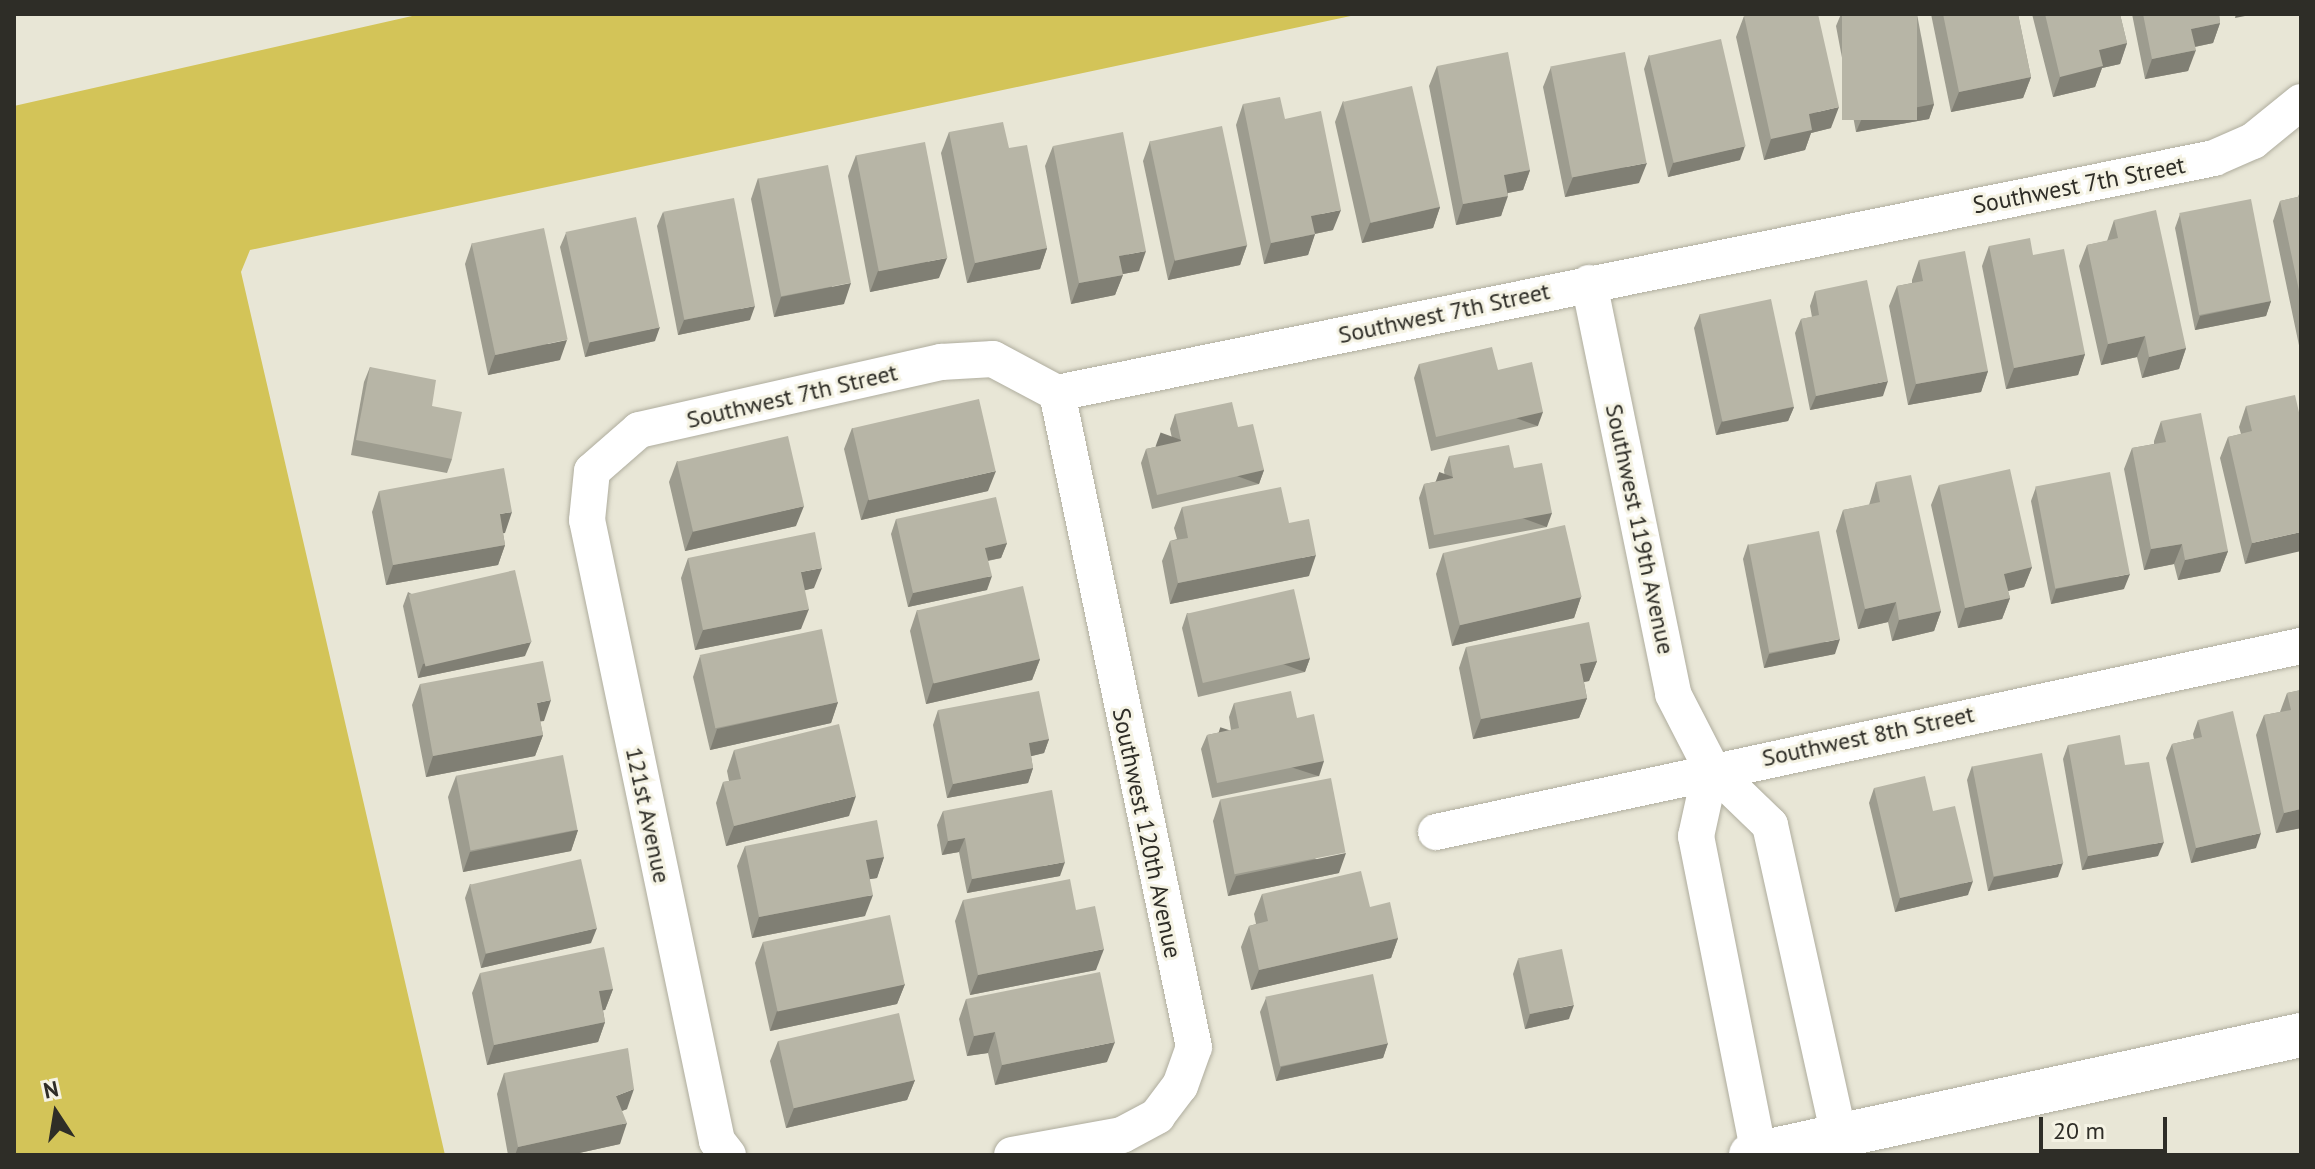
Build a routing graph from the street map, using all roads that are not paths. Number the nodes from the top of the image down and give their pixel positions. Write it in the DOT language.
graph roads {
  1 [pos="2301,102"];
  2 [pos="1589,283"];
  3 [pos="1057,393"];
  4 [pos="592,471"];
  5 [pos="2301,646"];
  6 [pos="1711,768"];
  7 [pos="1436,832"];
  8 [pos="2301,1035"];
  9 [pos="1839,1136"];
  10 [pos="1755,1154"];
  11 [pos="728,1155"];
  12 [pos="1012,1155"];
  1 -- 2 [label="street, Southwest 7th Street"];
  2 -- 3 [label="street, Southwest 7th Street"];
  2 -- 6 [label="street, Southwest 119th Avenue"];
  3 -- 4 [label="street, Southwest 7th Street"];
  3 -- 12 [label="street, Southwest 120th Avenue"];
  4 -- 11 [label="street, 121st Avenue"];
  5 -- 6 [label="street, Southwest 8th Street"];
  6 -- 7 [label="street, Southwest 8th Street"];
  6 -- 9 [label="street, Southwest 119th Avenue"];
  6 -- 10 [label="street"];
  8 -- 9 [label="street"];
  9 -- 10 [label="street"];
}
